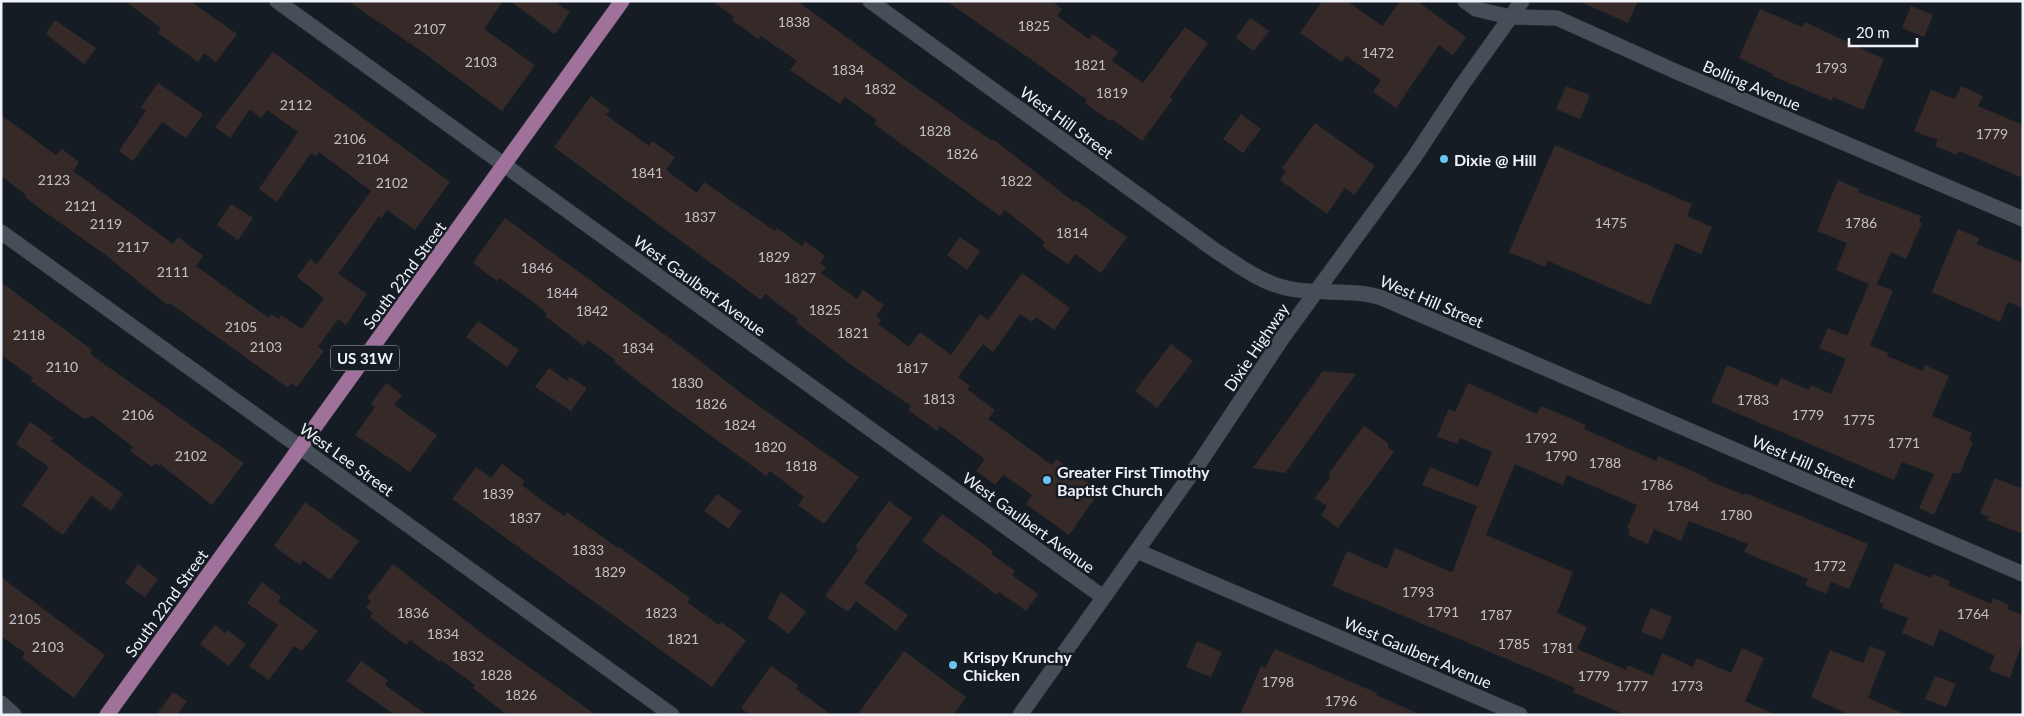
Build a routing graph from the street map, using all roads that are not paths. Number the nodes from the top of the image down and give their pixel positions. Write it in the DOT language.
graph roads {
  1 [pos="277,1"];
  2 [pos="622,1"];
  3 [pos="870,1"];
  4 [pos="1465,1"];
  5 [pos="1522,1"];
  6 [pos="1510,17"];
  7 [pos="505,165"];
  8 [pos="2023,219"];
  9 [pos="1,232"];
  10 [pos="1316,292"];
  11 [pos="301,448"];
  12 [pos="1136,551"];
  13 [pos="2023,574"];
  14 [pos="1103,597"];
  15 [pos="1,703"];
  16 [pos="14,715"];
  17 [pos="107,715"];
  18 [pos="672,715"];
  19 [pos="1020,715"];
  20 [pos="1520,715"];
  1 -- 7 [label="street, West Gaulbert Avenue"];
  2 -- 7 [label="main road, South 22nd Street / US 31W"];
  3 -- 10 [label="street, West Hill Street"];
  4 -- 6 [label="street, Bolling Avenue"];
  5 -- 6 [label="street, Dixie Highway"];
  6 -- 8 [label="street, Bolling Avenue"];
  6 -- 10 [label="street, Dixie Highway"];
  7 -- 11 [label="main road, South 22nd Street / US 31W"];
  7 -- 14 [label="street, West Gaulbert Avenue"];
  9 -- 11 [label="street, West Lee Street"];
  10 -- 12 [label="street, Dixie Highway"];
  10 -- 13 [label="street, West Hill Street"];
  11 -- 17 [label="main road, South 22nd Street / US 31W"];
  11 -- 18 [label="street, West Lee Street"];
  12 -- 14 [label="street, Dixie Highway"];
  12 -- 20 [label="street, West Gaulbert Avenue"];
  14 -- 19 [label="street, Dixie Highway"];
  15 -- 16 [label="street"];
}
